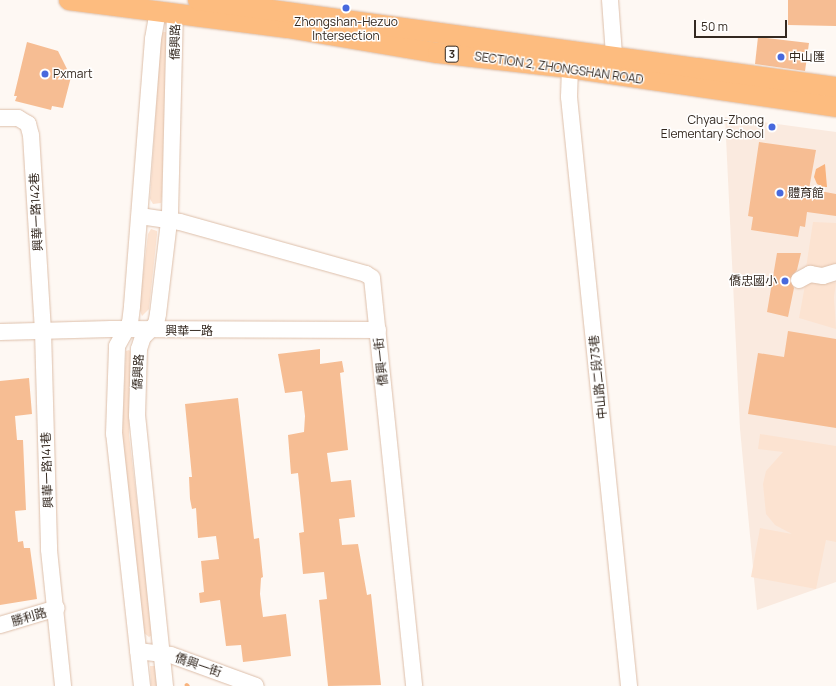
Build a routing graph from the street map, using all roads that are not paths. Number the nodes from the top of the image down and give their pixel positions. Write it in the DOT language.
graph roads {
  1 [pos="69,0"];
  2 [pos="198,0"];
  3 [pos="610,0"];
  4 [pos="166,13"];
  5 [pos="614,55"];
  6 [pos="570,68"];
  7 [pos="836,87"];
  8 [pos="836,107"];
  9 [pos="0,118"];
  10 [pos="140,216"];
  11 [pos="169,220"];
  12 [pos="836,272"];
  13 [pos="799,280"];
  14 [pos="126,330"];
  15 [pos="149,330"];
  16 [pos="378,330"];
  17 [pos="42,331"];
  18 [pos="0,332"];
  19 [pos="57,608"];
  20 [pos="0,625"];
  21 [pos="138,651"];
  22 [pos="161,653"];
  23 [pos="63,686"];
  24 [pos="142,686"];
  25 [pos="165,686"];
  26 [pos="256,686"];
  27 [pos="414,686"];
  28 [pos="629,686"];
  1 -- 4 [label="main road, SECTION 2, ZHONGSHAN ROAD / 3"];
  2 -- 5 [label="main road, SECTION 2, ZHONGSHAN ROAD / 3"];
  3 -- 5 [label="street"];
  4 -- 6 [label="main road, SECTION 2, ZHONGSHAN ROAD / 3"];
  4 -- 10 [label="street, 僑興路"];
  4 -- 11 [label="street, 僑興路"];
  5 -- 7 [label="main road, SECTION 2, ZHONGSHAN ROAD / 3"];
  6 -- 8 [label="main road, SECTION 2, ZHONGSHAN ROAD / 3"];
  6 -- 28 [label="street, 中山路二段73巷"];
  9 -- 17 [label="street, 興華一路142巷"];
  10 -- 11 [label="street, 僑興一街"];
  10 -- 14 [label="street, 僑興路"];
  11 -- 15 [label="street, 僑興路"];
  11 -- 16 [label="street, 僑興一街"];
  12 -- 13 [label="street"];
  14 -- 15 [label="street, 興華一路"];
  14 -- 17 [label="street, 興華一路"];
  14 -- 21 [label="street, 僑興路"];
  15 -- 16 [label="street, 興華一路"];
  15 -- 22 [label="street, 僑興路"];
  16 -- 27 [label="street, 僑興一街"];
  17 -- 18 [label="street, 興華一路"];
  17 -- 19 [label="street, 興華一路141巷"];
  19 -- 20 [label="street, 勝利路"];
  19 -- 23 [label="street, 興華一路141巷"];
  21 -- 22 [label="street, 僑興一街"];
  21 -- 24 [label="street, 僑興路"];
  22 -- 25 [label="street, 僑興路"];
  22 -- 26 [label="street, 僑興一街"];
}
